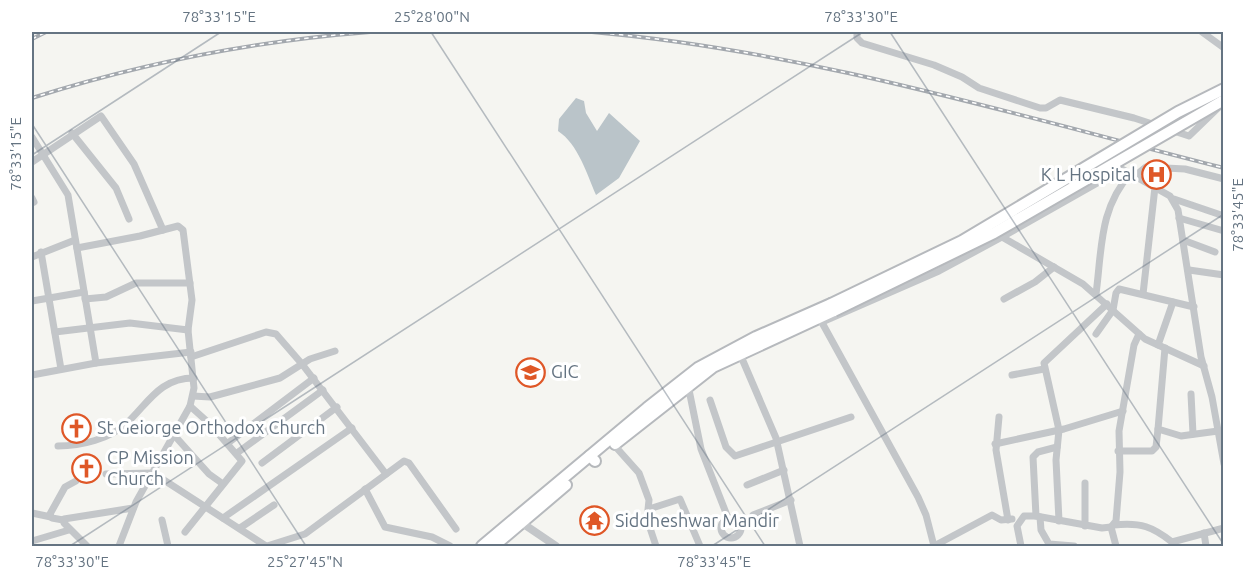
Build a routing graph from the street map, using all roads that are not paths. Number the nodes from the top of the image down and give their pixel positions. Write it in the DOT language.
graph roads {
  1 [pos="857,32"];
  2 [pos="1202,32"];
  3 [pos="1224,48"];
  4 [pos="1224,88"];
  5 [pos="1224,100"];
  6 [pos="1224,105"];
  7 [pos="72,133"];
  8 [pos="32,137"];
  9 [pos="43,154"];
  10 [pos="32,162"];
  11 [pos="1133,175"];
  12 [pos="1224,179"];
  13 [pos="1155,187"];
  14 [pos="1174,199"];
  15 [pos="1224,216"];
  16 [pos="1179,218"];
  17 [pos="129,219"];
  18 [pos="163,230"];
  19 [pos="1224,231"];
  20 [pos="1002,237"];
  21 [pos="75,240"];
  22 [pos="1183,240"];
  23 [pos="77,248"];
  24 [pos="41,252"];
  25 [pos="1215,252"];
  26 [pos="32,257"];
  27 [pos="1054,267"];
  28 [pos="1188,270"];
  29 [pos="1224,274"];
  30 [pos="190,283"];
  31 [pos="1096,294"];
  32 [pos="1143,294"];
  33 [pos="84,295"];
  34 [pos="50,297"];
  35 [pos="1004,299"];
  36 [pos="32,301"];
  37 [pos="1173,303"];
  38 [pos="1107,304"];
  39 [pos="832,308"];
  40 [pos="1194,308"];
  41 [pos="1113,310"];
  42 [pos="819,317"];
  43 [pos="91,326"];
  44 [pos="188,330"];
  45 [pos="55,332"];
  46 [pos="1096,333"];
  47 [pos="1139,334"];
  48 [pos="1161,346"];
  49 [pos="335,351"];
  50 [pos="740,354"];
  51 [pos="191,355"];
  52 [pos="96,363"];
  53 [pos="302,364"];
  54 [pos="1204,366"];
  55 [pos="61,369"];
  56 [pos="1044,369"];
  57 [pos="32,375"];
  58 [pos="1012,375"];
  59 [pos="194,378"];
  60 [pos="314,378"];
  61 [pos="688,385"];
  62 [pos="323,390"];
  63 [pos="1191,394"];
  64 [pos="193,396"];
  65 [pos="710,400"];
  66 [pos="190,406"];
  67 [pos="337,407"];
  68 [pos="1123,411"];
  69 [pos="851,417"];
  70 [pos="999,417"];
  71 [pos="351,428"];
  72 [pos="1158,429"];
  73 [pos="1059,430"];
  74 [pos="1193,434"];
  75 [pos="174,435"];
  76 [pos="1220,435"];
  77 [pos="228,443"];
  78 [pos="777,444"];
  79 [pos="996,444"];
  80 [pos="614,445"];
  81 [pos="58,446"];
  82 [pos="1057,447"];
  83 [pos="1118,451"];
  84 [pos="237,453"];
  85 [pos="592,459"];
  86 [pos="262,463"];
  87 [pos="1224,464"];
  88 [pos="784,470"];
  89 [pos="153,473"];
  90 [pos="106,474"];
  91 [pos="386,474"];
  92 [pos="76,481"];
  93 [pos="1085,483"];
  94 [pos="223,484"];
  95 [pos="747,484"];
  96 [pos="365,489"];
  97 [pos="791,500"];
  98 [pos="274,505"];
  99 [pos="204,506"];
  100 [pos="133,508"];
  101 [pos="649,509"];
  102 [pos="32,513"];
  103 [pos="753,515"];
  104 [pos="1038,516"];
  105 [pos="51,517"];
  106 [pos="223,518"];
  107 [pos="728,518"];
  108 [pos="1020,518"];
  109 [pos="63,520"];
  110 [pos="162,520"];
  111 [pos="1008,520"];
  112 [pos="1059,521"];
  113 [pos="522,523"];
  114 [pos="1085,526"];
  115 [pos="1112,526"];
  116 [pos="240,528"];
  117 [pos="1224,528"];
  118 [pos="456,529"];
  119 [pos="69,530"];
  120 [pos="185,532"];
  121 [pos="1204,533"];
  122 [pos="32,541"];
  123 [pos="288,544"];
  124 [pos="1169,544"];
  125 [pos="87,546"];
  126 [pos="119,546"];
  127 [pos="168,546"];
  128 [pos="266,546"];
  129 [pos="450,546"];
  130 [pos="482,546"];
  131 [pos="494,546"];
  132 [pos="556,546"];
  133 [pos="656,546"];
  134 [pos="700,546"];
  135 [pos="800,546"];
  136 [pos="934,546"];
  137 [pos="1021,546"];
  138 [pos="1074,546"];
  139 [pos="1116,546"];
  140 [pos="1206,546"];
  1 -- 6 [label="street"];
  2 -- 3 [label="street"];
  4 -- 39 [label="main road, bridge"];
  5 -- 39 [label="main road, bridge"];
  7 -- 9 [label="street"];
  7 -- 17 [label="street"];
  7 -- 18 [label="street"];
  8 -- 9 [label="street"];
  9 -- 10 [label="street"];
  9 -- 21 [label="street"];
  11 -- 12 [label="street"];
  11 -- 13 [label="street"];
  11 -- 20 [label="street"];
  11 -- 31 [label="street"];
  13 -- 14 [label="street"];
  13 -- 32 [label="street"];
  14 -- 15 [label="street"];
  14 -- 16 [label="street"];
  16 -- 19 [label="street"];
  16 -- 22 [label="street"];
  18 -- 23 [label="street"];
  18 -- 30 [label="street"];
  20 -- 27 [label="street"];
  20 -- 42 [label="street"];
  21 -- 23 [label="street"];
  21 -- 24 [label="street"];
  22 -- 25 [label="street"];
  22 -- 28 [label="street"];
  23 -- 33 [label="street"];
  24 -- 26 [label="street"];
  24 -- 34 [label="street"];
  27 -- 31 [label="street"];
  27 -- 35 [label="street"];
  28 -- 29 [label="street"];
  28 -- 40 [label="street"];
  30 -- 33 [label="street"];
  30 -- 44 [label="street"];
  31 -- 38 [label="street"];
  32 -- 37 [label="street"];
  32 -- 41 [label="street"];
  33 -- 34 [label="street"];
  33 -- 43 [label="street"];
  34 -- 36 [label="street"];
  34 -- 45 [label="street"];
  37 -- 40 [label="street"];
  37 -- 48 [label="street"];
  38 -- 41 [label="street"];
  38 -- 56 [label="street"];
  39 -- 42 [label="main road"];
  40 -- 54 [label="street"];
  41 -- 46 [label="street"];
  41 -- 47 [label="street"];
  42 -- 50 [label="main road"];
  42 -- 85 [label="main road"];
  42 -- 136 [label="street"];
  43 -- 44 [label="street"];
  43 -- 45 [label="street"];
  43 -- 52 [label="street"];
  44 -- 51 [label="street"];
  45 -- 55 [label="street"];
  47 -- 48 [label="street"];
  47 -- 68 [label="street"];
  48 -- 54 [label="street"];
  48 -- 72 [label="street"];
  49 -- 53 [label="street"];
  50 -- 61 [label="main road"];
  50 -- 78 [label="street"];
  51 -- 52 [label="street"];
  51 -- 53 [label="street"];
  51 -- 59 [label="street"];
  52 -- 55 [label="street"];
  53 -- 60 [label="street"];
  53 -- 64 [label="street"];
  54 -- 76 [label="street"];
  55 -- 57 [label="street"];
  56 -- 58 [label="street"];
  56 -- 73 [label="street"];
  59 -- 64 [label="street"];
  59 -- 81 [label="street"];
  60 -- 62 [label="street"];
  60 -- 77 [label="street"];
  61 -- 80 [label="main road"];
  61 -- 107 [label="street"];
  62 -- 67 [label="street"];
  62 -- 84 [label="street"];
  63 -- 74 [label="street"];
  64 -- 66 [label="street"];
  65 -- 78 [label="street"];
  66 -- 75 [label="street"];
  66 -- 77 [label="street"];
  67 -- 71 [label="street"];
  67 -- 86 [label="street"];
  68 -- 73 [label="street"];
  68 -- 83 [label="street"];
  69 -- 78 [label="street"];
  70 -- 79 [label="street"];
  71 -- 91 [label="street"];
  71 -- 106 [label="street"];
  72 -- 74 [label="street"];
  72 -- 83 [label="street"];
  73 -- 79 [label="street"];
  73 -- 82 [label="street"];
  74 -- 76 [label="street"];
  75 -- 89 [label="street"];
  75 -- 94 [label="street"];
  76 -- 87 [label="street"];
  77 -- 84 [label="street"];
  78 -- 88 [label="street"];
  79 -- 111 [label="street"];
  80 -- 85 [label="main road"];
  80 -- 101 [label="street"];
  82 -- 104 [label="street"];
  82 -- 112 [label="street"];
  83 -- 115 [label="street"];
  84 -- 94 [label="street"];
  85 -- 113 [label="main road"];
  85 -- 130 [label="main road"];
  88 -- 95 [label="street"];
  88 -- 97 [label="street"];
  89 -- 90 [label="street"];
  89 -- 99 [label="street"];
  89 -- 100 [label="street"];
  91 -- 96 [label="street"];
  91 -- 118 [label="street"];
  92 -- 105 [label="street"];
  93 -- 114 [label="street"];
  94 -- 99 [label="street"];
  96 -- 123 [label="street"];
  96 -- 129 [label="street"];
  97 -- 103 [label="street"];
  97 -- 135 [label="street"];
  98 -- 116 [label="street"];
  99 -- 106 [label="street"];
  99 -- 120 [label="street"];
  100 -- 109 [label="street"];
  100 -- 126 [label="street"];
  101 -- 133 [label="street"];
  101 -- 134 [label="street"];
  102 -- 105 [label="street"];
  104 -- 108 [label="street"];
  104 -- 112 [label="street"];
  104 -- 138 [label="street"];
  105 -- 109 [label="street"];
  106 -- 116 [label="street"];
  108 -- 111 [label="street"];
  108 -- 137 [label="street"];
  109 -- 119 [label="street"];
  110 -- 127 [label="street"];
  111 -- 136 [label="street"];
  112 -- 114 [label="street"];
  113 -- 131 [label="main road"];
  113 -- 132 [label="street"];
  114 -- 115 [label="street"];
  115 -- 124 [label="street"];
  115 -- 139 [label="street"];
  116 -- 128 [label="street"];
  117 -- 121 [label="street"];
  119 -- 122 [label="street"];
  119 -- 125 [label="street"];
  121 -- 124 [label="street"];
  121 -- 140 [label="street"];
  123 -- 128 [label="street"];
}
